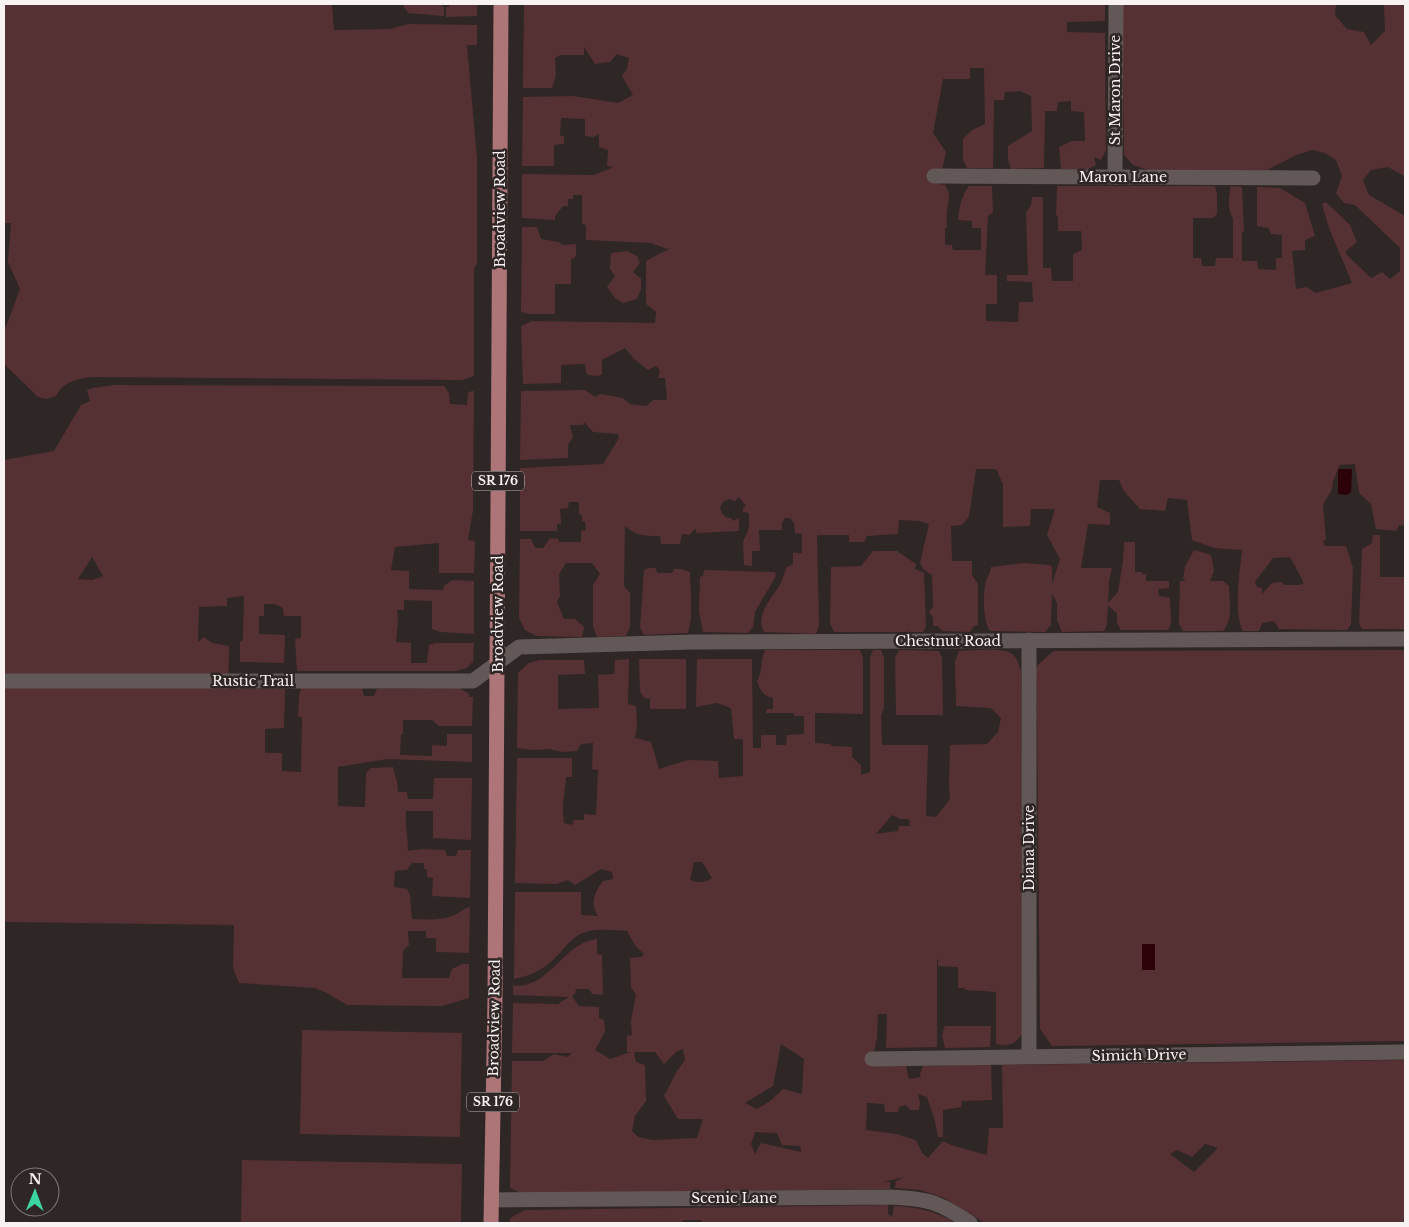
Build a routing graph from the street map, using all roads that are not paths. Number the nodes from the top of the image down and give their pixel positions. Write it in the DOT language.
graph roads {
  1 [pos="501,4"];
  2 [pos="1116,4"];
  3 [pos="934,176"];
  4 [pos="1114,177"];
  5 [pos="1313,178"];
  6 [pos="1405,639"];
  7 [pos="1029,640"];
  8 [pos="497,664"];
  9 [pos="4,681"];
  10 [pos="1405,1052"];
  11 [pos="1029,1056"];
  12 [pos="872,1059"];
  13 [pos="491,1200"];
  14 [pos="491,1223"];
  15 [pos="970,1223"];
  1 -- 8 [label="main road, Broadview Road / SR 176"];
  2 -- 4 [label="street, St Maron Drive"];
  3 -- 4 [label="street, Maron Lane"];
  4 -- 5 [label="street, Maron Lane"];
  6 -- 7 [label="street, Chestnut Road"];
  7 -- 8 [label="street, Chestnut Road"];
  7 -- 11 [label="street, Diana Drive"];
  8 -- 9 [label="street, Rustic Trail"];
  8 -- 13 [label="main road, Broadview Road / SR 176"];
  10 -- 11 [label="street, Simich Drive"];
  11 -- 12 [label="street, Simich Drive"];
  13 -- 14 [label="main road, Broadview Road / SR 176"];
  13 -- 15 [label="street, Scenic Lane"];
}
